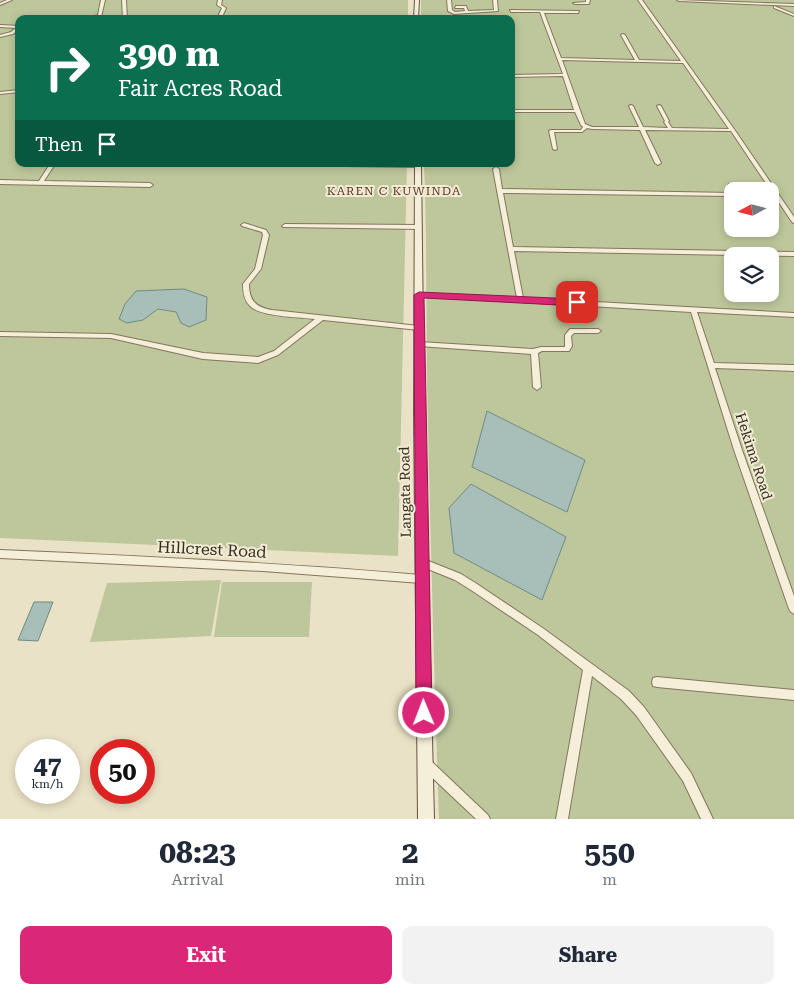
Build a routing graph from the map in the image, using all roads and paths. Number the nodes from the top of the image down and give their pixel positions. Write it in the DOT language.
graph roads {
  1 [pos="10,0"];
  2 [pos="103,0"];
  3 [pos="124,0"];
  4 [pos="220,0"];
  5 [pos="416,0"];
  6 [pos="449,0"];
  7 [pos="495,0"];
  8 [pos="588,0"];
  9 [pos="640,0"];
  10 [pos="680,0"];
  11 [pos="576,3"];
  12 [pos="0,4"];
  13 [pos="794,5"];
  14 [pos="774,6"];
  15 [pos="456,7"];
  16 [pos="511,11"];
  17 [pos="466,12"];
  18 [pos="542,12"];
  19 [pos="578,12"];
  20 [pos="100,15"];
  21 [pos="125,15"];
  22 [pos="221,15"];
  23 [pos="416,15"];
  24 [pos="794,15"];
  25 [pos="0,26"];
  26 [pos="15,27"];
  27 [pos="15,30"];
  28 [pos="623,35"];
  29 [pos="0,36"];
  30 [pos="559,60"];
  31 [pos="638,61"];
  32 [pos="684,62"];
  33 [pos="515,76"];
  34 [pos="564,76"];
  35 [pos="15,91"];
  36 [pos="0,93"];
  37 [pos="631,106"];
  38 [pos="659,106"];
  39 [pos="515,110"];
  40 [pos="577,111"];
  41 [pos="586,126"];
  42 [pos="641,129"];
  43 [pos="671,129"];
  44 [pos="732,130"];
  45 [pos="555,149"];
  46 [pos="658,163"];
  47 [pos="50,167"];
  48 [pos="418,167"];
  49 [pos="496,169"];
  50 [pos="0,182"];
  51 [pos="765,182"];
  52 [pos="40,183"];
  53 [pos="150,185"];
  54 [pos="500,191"];
  55 [pos="724,194"];
  56 [pos="779,202"];
  57 [pos="794,221"];
  58 [pos="244,225"];
  59 [pos="285,226"];
  60 [pos="419,227"];
  61 [pos="511,249"];
  62 [pos="794,254"];
  63 [pos="419,295"];
  64 [pos="520,299"];
  65 [pos="693,309"];
  66 [pos="794,315"];
  67 [pos="322,317"];
  68 [pos="419,328"];
  69 [pos="598,331"];
  70 [pos="0,334"];
  71 [pos="419,344"];
  72 [pos="534,352"];
  73 [pos="711,365"];
  74 [pos="794,368"];
  75 [pos="537,388"];
  76 [pos="0,554"];
  77 [pos="421,562"];
  78 [pos="421,578"];
  79 [pos="794,609"];
  80 [pos="588,668"];
  81 [pos="657,682"];
  82 [pos="794,695"];
  83 [pos="426,764"];
  84 [pos="426,819"];
  85 [pos="484,819"];
  86 [pos="562,819"];
  87 [pos="707,819"];
  1 -- 12 [label="street"];
  2 -- 20 [label="street"];
  3 -- 21 [label="street"];
  4 -- 22 [label="street"];
  5 -- 23 [label="main road"];
  6 -- 17 [label="street"];
  7 -- 17 [label="street"];
  8 -- 11 [label="street"];
  9 -- 32 [label="street"];
  10 -- 13 [label="street"];
  14 -- 24 [label="street"];
  15 -- 17 [label="street"];
  16 -- 18 [label="street"];
  18 -- 19 [label="street"];
  18 -- 30 [label="street"];
  25 -- 26 [label="street"];
  27 -- 29 [label="street"];
  28 -- 31 [label="street"];
  30 -- 31 [label="street"];
  30 -- 34 [label="street"];
  31 -- 32 [label="street"];
  32 -- 44 [label="street"];
  33 -- 34 [label="street"];
  34 -- 40 [label="street"];
  35 -- 36 [label="street"];
  37 -- 42 [label="street"];
  38 -- 43 [label="street"];
  39 -- 40 [label="street"];
  40 -- 41 [label="street"];
  41 -- 42 [label="street"];
  41 -- 45 [label="street"];
  42 -- 43 [label="street"];
  42 -- 46 [label="street"];
  43 -- 44 [label="street"];
  44 -- 51 [label="street"];
  47 -- 52 [label="street"];
  48 -- 60 [label="main road, Langata Road"];
  49 -- 54 [label="street"];
  50 -- 52 [label="street"];
  52 -- 53 [label="street"];
  54 -- 55 [label="street"];
  54 -- 61 [label="street"];
  56 -- 57 [label="street"];
  58 -- 67 [label="street"];
  59 -- 60 [label="street"];
  60 -- 63 [label="main road, Langata Road"];
  61 -- 62 [label="street"];
  61 -- 64 [label="street"];
  63 -- 64 [label="street"];
  63 -- 68 [label="main road, Langata Road"];
  64 -- 65 [label="street"];
  65 -- 66 [label="street"];
  65 -- 73 [label="street, Hekima Road"];
  67 -- 68 [label="street"];
  67 -- 70 [label="street"];
  68 -- 71 [label="main road, Langata Road"];
  69 -- 72 [label="street"];
  71 -- 72 [label="street"];
  71 -- 77 [label="main road, Langata Road"];
  72 -- 75 [label="street"];
  73 -- 74 [label="street"];
  73 -- 79 [label="street, Hekima Road"];
  76 -- 78 [label="street, Hillcrest Road"];
  77 -- 78 [label="main road, Langata Road"];
  77 -- 80 [label="street"];
  78 -- 83 [label="main road, Langata Road"];
  80 -- 86 [label="street"];
  80 -- 87 [label="street"];
  81 -- 82 [label="street"];
  83 -- 84 [label="main road, Langata Road"];
  83 -- 85 [label="street"];
}
